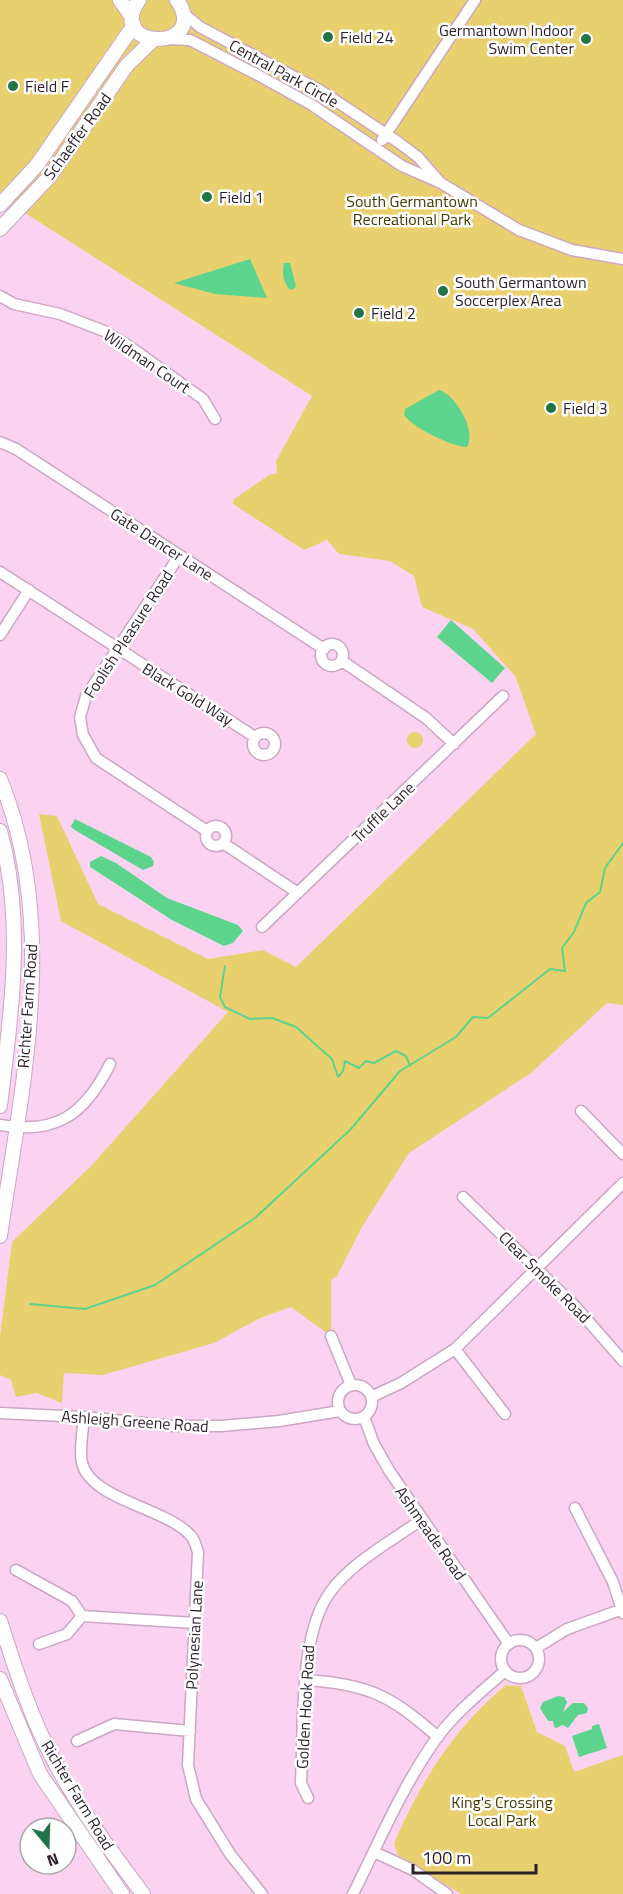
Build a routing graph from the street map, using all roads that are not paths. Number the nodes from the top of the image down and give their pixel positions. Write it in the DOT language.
graph roads {
  1 [pos="120,0"];
  2 [pos="139,0"];
  3 [pos="475,0"];
  4 [pos="180,4"];
  5 [pos="133,21"];
  6 [pos="169,39"];
  7 [pos="152,41"];
  8 [pos="385,135"];
  9 [pos="376,148"];
  10 [pos="441,183"];
  11 [pos="0,206"];
  12 [pos="0,229"];
  13 [pos="623,259"];
  14 [pos="0,296"];
  15 [pos="215,419"];
  16 [pos="0,442"];
  17 [pos="178,556"];
  18 [pos="0,572"];
  19 [pos="29,590"];
  20 [pos="0,635"];
  21 [pos="116,649"];
  22 [pos="503,696"];
  23 [pos="255,737"];
  24 [pos="454,744"];
  25 [pos="0,779"];
  26 [pos="0,831"];
  27 [pos="298,893"];
  28 [pos="262,927"];
  29 [pos="110,1064"];
  30 [pos="0,1106"];
  31 [pos="581,1111"];
  32 [pos="0,1125"];
  33 [pos="16,1128"];
  34 [pos="623,1154"];
  35 [pos="623,1183"];
  36 [pos="463,1197"];
  37 [pos="0,1236"];
  38 [pos="538,1269"];
  39 [pos="331,1336"];
  40 [pos="454,1349"];
  41 [pos="623,1361"];
  42 [pos="351,1385"];
  43 [pos="371,1397"];
  44 [pos="340,1411"];
  45 [pos="0,1413"];
  46 [pos="505,1414"];
  47 [pos="84,1417"];
  48 [pos="364,1417"];
  49 [pos="575,1508"];
  50 [pos="421,1520"];
  51 [pos="16,1570"];
  52 [pos="622,1610"];
  53 [pos="82,1616"];
  54 [pos="0,1621"];
  55 [pos="195,1623"];
  56 [pos="39,1644"];
  57 [pos="509,1644"];
  58 [pos="536,1648"];
  59 [pos="505,1671"];
  60 [pos="0,1679"];
  61 [pos="306,1680"];
  62 [pos="190,1731"];
  63 [pos="438,1737"];
  64 [pos="77,1741"];
  65 [pos="308,1798"];
  66 [pos="374,1852"];
  67 [pos="122,1894"];
  68 [pos="143,1894"];
  69 [pos="262,1894"];
  70 [pos="353,1894"];
  71 [pos="447,1894"];
  1 -- 5 [label="main road"];
  2 -- 5 [label="main road, Schaeffer Road"];
  3 -- 8 [label="street"];
  4 -- 6 [label="main road"];
  4 -- 8 [label="street, Central Park Circle"];
  5 -- 7 [label="main road"];
  5 -- 11 [label="main road, Schaeffer Road"];
  6 -- 7 [label="main road"];
  6 -- 9 [label="street, Central Park Circle"];
  7 -- 12 [label="main road, Schaeffer Road"];
  8 -- 9 [label="street"];
  8 -- 10 [label="street, Central Park Circle"];
  9 -- 10 [label="street, Central Park Circle"];
  10 -- 13 [label="street, Central Park Circle"];
  14 -- 15 [label="street, Wildman Court"];
  16 -- 17 [label="street, Gate Dancer Lane"];
  17 -- 21 [label="street, Foolish Pleasure Road"];
  17 -- 24 [label="street, Gate Dancer Lane"];
  18 -- 19 [label="street, Black Gold Way"];
  19 -- 20 [label="street"];
  19 -- 21 [label="street, Black Gold Way"];
  21 -- 23 [label="street, Black Gold Way"];
  21 -- 27 [label="street, Foolish Pleasure Road"];
  22 -- 24 [label="street, Truffle Lane"];
  24 -- 27 [label="street, Truffle Lane"];
  25 -- 33 [label="main road, Richter Farm Road"];
  26 -- 30 [label="main road, Richter Farm Road"];
  27 -- 28 [label="street, Truffle Lane"];
  29 -- 33 [label="street"];
  31 -- 34 [label="street"];
  32 -- 33 [label="street"];
  33 -- 37 [label="main road, Richter Farm Road"];
  35 -- 38 [label="street"];
  36 -- 38 [label="street, Clear Smoke Road"];
  38 -- 40 [label="street"];
  38 -- 41 [label="street, Clear Smoke Road"];
  39 -- 42 [label="street"];
  40 -- 43 [label="street"];
  40 -- 46 [label="street"];
  42 -- 43 [label="street"];
  42 -- 44 [label="street"];
  43 -- 48 [label="street"];
  44 -- 47 [label="street, Ashleigh Greene Road"];
  44 -- 48 [label="street"];
  45 -- 47 [label="street, Ashleigh Greene Road"];
  47 -- 55 [label="street, Polynesian Lane"];
  48 -- 50 [label="street, Ashmeade Road"];
  49 -- 52 [label="street"];
  50 -- 57 [label="street, Ashmeade Road"];
  50 -- 61 [label="street, Golden Hook Road"];
  51 -- 53 [label="street"];
  52 -- 58 [label="street"];
  53 -- 55 [label="street"];
  53 -- 56 [label="street"];
  54 -- 68 [label="main road, Richter Farm Road"];
  55 -- 62 [label="street, Polynesian Lane"];
  57 -- 58 [label="street"];
  57 -- 59 [label="street"];
  58 -- 59 [label="street"];
  59 -- 63 [label="street"];
  60 -- 67 [label="main road, Richter Farm Road"];
  61 -- 63 [label="street"];
  61 -- 65 [label="street, Golden Hook Road"];
  62 -- 64 [label="street"];
  62 -- 69 [label="street, Polynesian Lane"];
  63 -- 66 [label="street"];
  66 -- 70 [label="street"];
  66 -- 71 [label="street"];
}
